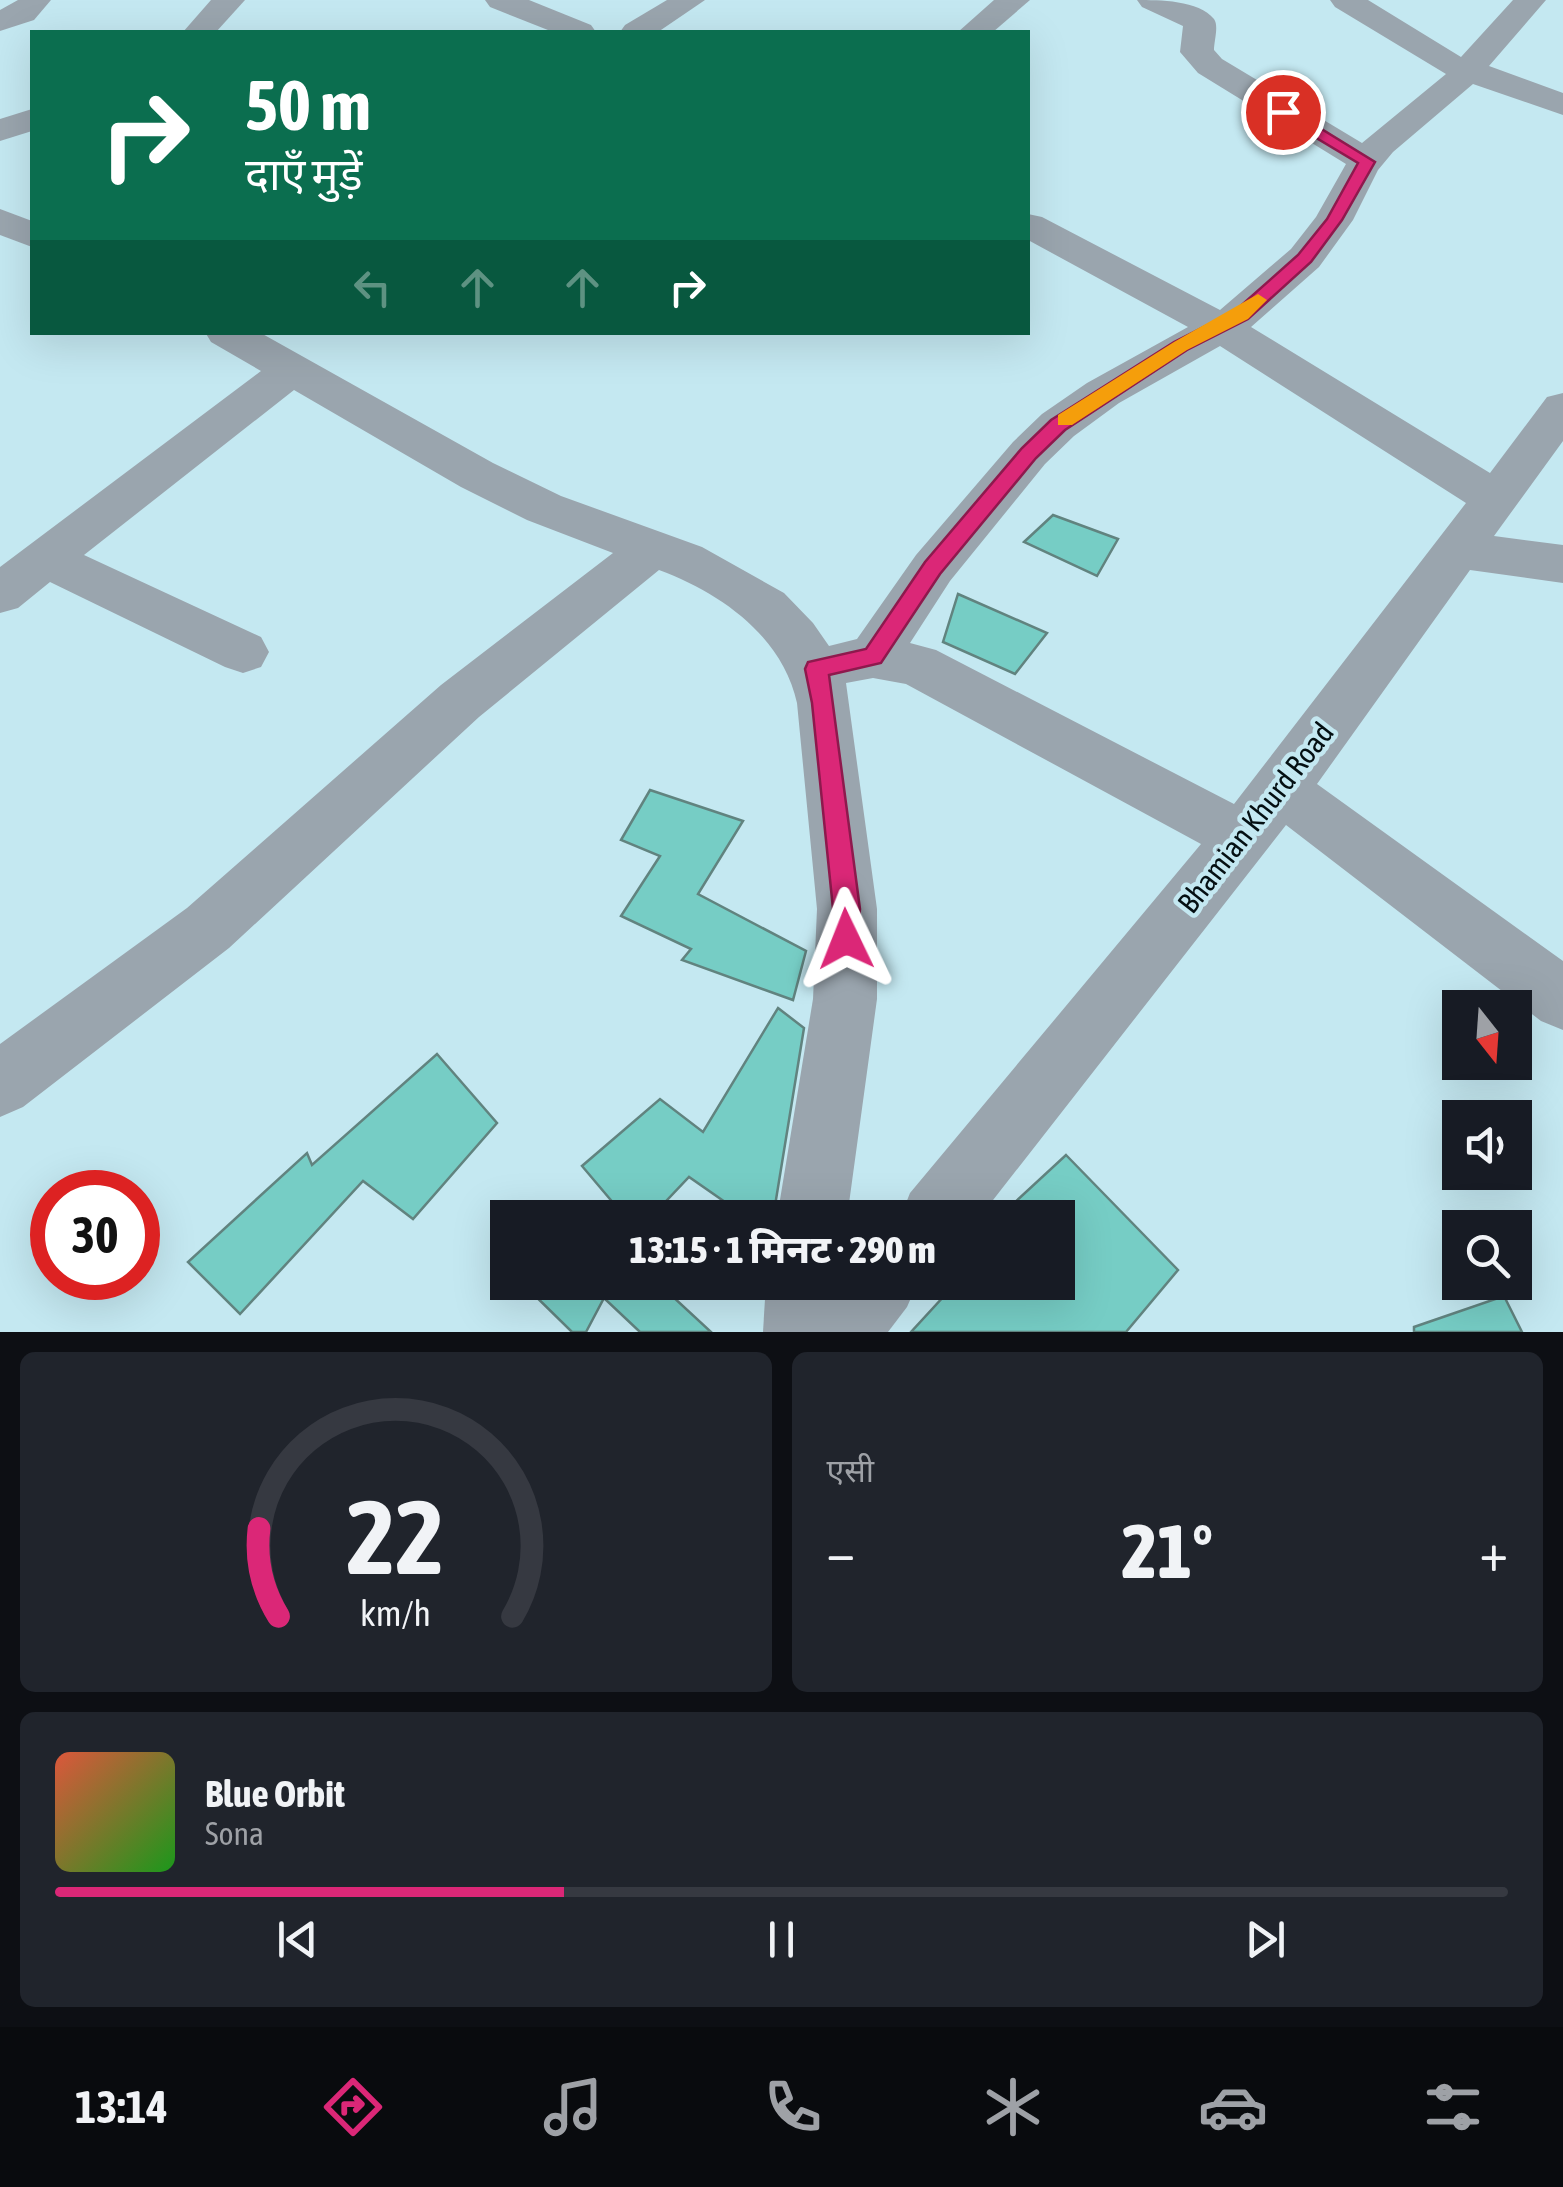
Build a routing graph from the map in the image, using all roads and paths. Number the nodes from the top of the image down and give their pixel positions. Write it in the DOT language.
graph roads {
  1 [pos="35,0"];
  2 [pos="230,0"];
  3 [pos="501,0"];
  4 [pos="689,0"];
  5 [pos="1014,0"];
  6 [pos="1153,0"];
  7 [pos="1346,0"];
  8 [pos="1530,0"];
  9 [pos="0,22"];
  10 [pos="201,30"];
  11 [pos="575,30"];
  12 [pos="639,30"];
  13 [pos="976,30"];
  14 [pos="30,40"];
  15 [pos="0,44"];
  16 [pos="1467,71"];
  17 [pos="1563,105"];
  18 [pos="30,121"];
  19 [pos="0,130"];
  20 [pos="1367,162"];
  21 [pos="0,221"];
  22 [pos="1030,227"];
  23 [pos="30,234"];
  24 [pos="1220,328"];
  25 [pos="231,335"];
  26 [pos="292,369"];
  27 [pos="1563,408"];
  28 [pos="1496,499"];
  29 [pos="652,548"];
  30 [pos="1458,550"];
  31 [pos="1563,564"];
  32 [pos="19,568"];
  33 [pos="243,652"];
  34 [pos="845,663"];
  35 [pos="1282,789"];
  36 [pos="1243,837"];
  37 [pos="1563,1000"];
  38 [pos="0,1084"];
  39 [pos="815,1200"];
  40 [pos="950,1200"];
  41 [pos="801,1300"];
  42 [pos="868,1300"];
  43 [pos="800,1332"];
  44 [pos="842,1332"];
  1 -- 9 [label="street"];
  2 -- 10 [label="street"];
  3 -- 11 [label="street"];
  4 -- 12 [label="street"];
  5 -- 13 [label="street"];
  6 -- 20 [label="street"];
  7 -- 16 [label="street"];
  8 -- 16 [label="street"];
  14 -- 15 [label="street"];
  16 -- 17 [label="street"];
  16 -- 20 [label="street"];
  18 -- 19 [label="street"];
  20 -- 24 [label="street"];
  21 -- 23 [label="street"];
  22 -- 24 [label="street"];
  24 -- 28 [label="street"];
  24 -- 34 [label="street"];
  25 -- 26 [label="street"];
  26 -- 29 [label="street"];
  26 -- 32 [label="street"];
  27 -- 28 [label="street, Bhamian Khurd Road"];
  28 -- 30 [label="street, Bhamian Khurd Road"];
  29 -- 34 [label="street"];
  29 -- 38 [label="street"];
  30 -- 31 [label="street"];
  30 -- 35 [label="street, Bhamian Khurd Road"];
  32 -- 33 [label="street"];
  34 -- 36 [label="street"];
  34 -- 39 [label="street"];
  35 -- 36 [label="street, Bhamian Khurd Road"];
  35 -- 37 [label="street"];
  36 -- 40 [label="street, Bhamian Khurd Road"];
  41 -- 43 [label="street"];
  42 -- 44 [label="street"];
}
